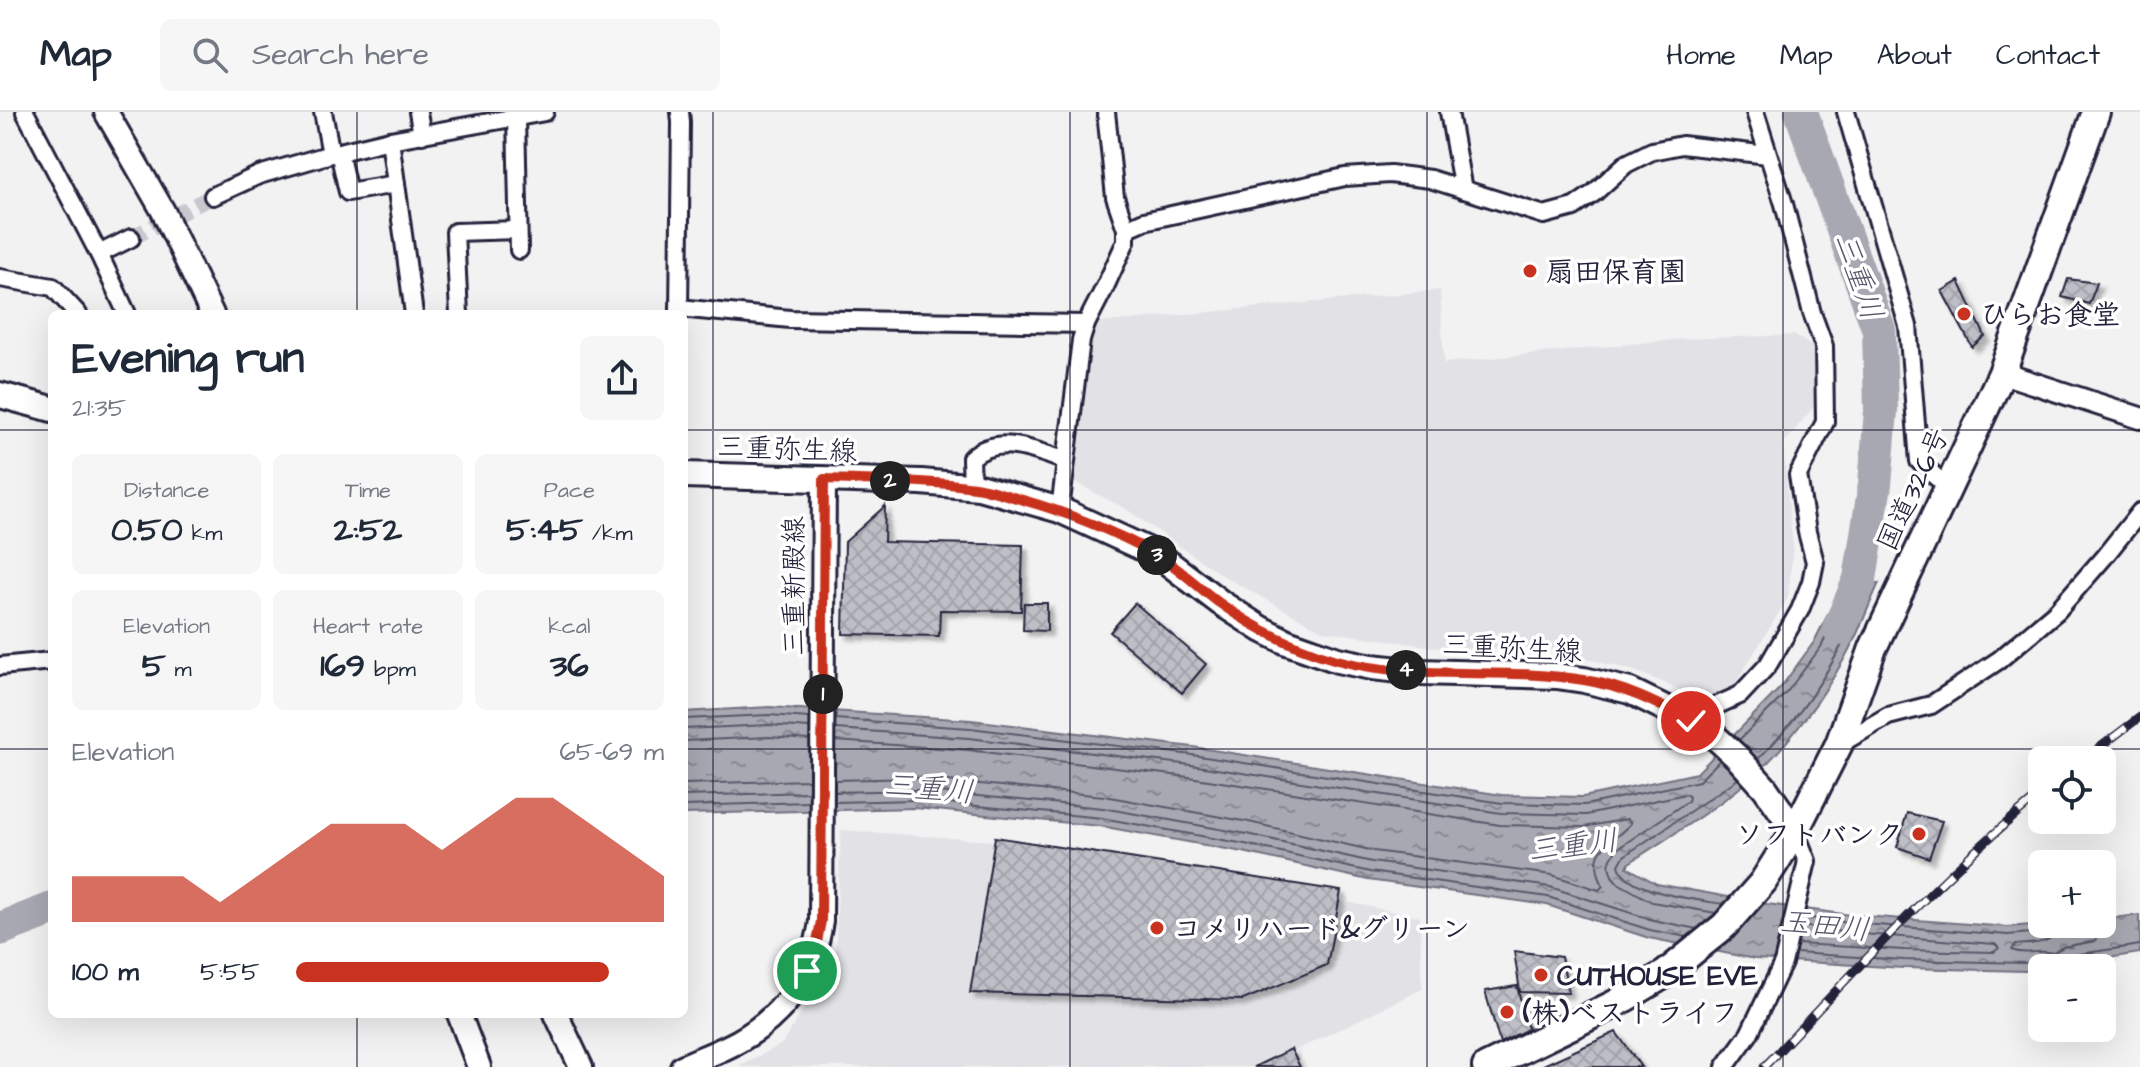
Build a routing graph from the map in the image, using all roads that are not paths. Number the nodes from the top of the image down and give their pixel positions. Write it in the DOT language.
graph roads {
  1 [pos="25,112"];
  2 [pos="106,112"];
  3 [pos="323,112"];
  4 [pos="418,112"];
  5 [pos="545,112"];
  6 [pos="680,112"];
  7 [pos="1106,112"];
  8 [pos="1449,112"];
  9 [pos="1755,112"];
  10 [pos="1846,112"];
  11 [pos="2096,112"];
  12 [pos="516,117"];
  13 [pos="471,119"];
  14 [pos="422,135"];
  15 [pos="390,140"];
  16 [pos="335,153"];
  17 [pos="1768,155"];
  18 [pos="396,184"];
  19 [pos="1463,190"];
  20 [pos="213,196"];
  21 [pos="1126,229"];
  22 [pos="518,230"];
  23 [pos="131,238"];
  24 [pos="519,250"];
  25 [pos="99,254"];
  26 [pos="0,278"];
  27 [pos="74,310"];
  28 [pos="125,310"];
  29 [pos="210,310"];
  30 [pos="413,310"];
  31 [pos="459,310"];
  32 [pos="679,310"];
  33 [pos="688,312"];
  34 [pos="1086,324"];
  35 [pos="2002,373"];
  36 [pos="0,395"];
  37 [pos="48,408"];
  38 [pos="2140,418"];
  39 [pos="1066,461"];
  40 [pos="688,475"];
  41 [pos="1937,478"];
  42 [pos="824,479"];
  43 [pos="972,487"];
  44 [pos="1060,510"];
  45 [pos="2140,512"];
  46 [pos="48,661"];
  47 [pos="0,666"];
  48 [pos="1695,723"];
  49 [pos="1839,744"];
  50 [pos="1795,831"];
  51 [pos="461,1018"];
  52 [pos="558,1018"];
  53 [pos="479,1067"];
  54 [pos="581,1067"];
  55 [pos="682,1067"];
  56 [pos="1486,1067"];
  57 [pos="1725,1067"];
  1 -- 25 [label="street"];
  2 -- 29 [label="main road"];
  3 -- 16 [label="street"];
  4 -- 14 [label="street"];
  5 -- 12 [label="street"];
  6 -- 32 [label="street"];
  7 -- 21 [label="street"];
  8 -- 19 [label="street"];
  9 -- 17 [label="street"];
  10 -- 41 [label="street"];
  11 -- 35 [label="highway, 国道326号"];
  12 -- 13 [label="street"];
  12 -- 22 [label="street"];
  13 -- 14 [label="street"];
  14 -- 15 [label="street"];
  15 -- 16 [label="street"];
  15 -- 18 [label="street"];
  16 -- 18 [label="street"];
  16 -- 20 [label="street"];
  17 -- 19 [label="street"];
  17 -- 48 [label="street"];
  18 -- 30 [label="street"];
  19 -- 21 [label="street"];
  21 -- 34 [label="street"];
  22 -- 24 [label="street"];
  22 -- 31 [label="street"];
  23 -- 25 [label="street"];
  25 -- 28 [label="street"];
  26 -- 27 [label="street"];
  33 -- 34 [label="street"];
  34 -- 39 [label="street"];
  35 -- 38 [label="street"];
  35 -- 49 [label="highway, 国道326号"];
  36 -- 37 [label="main road"];
  39 -- 43 [label="street"];
  39 -- 44 [label="street"];
  40 -- 42 [label="main road, 三重弥生線"];
  42 -- 43 [label="main road, 三重弥生線"];
  42 -- 55 [label="main road, 三重新殿線"];
  43 -- 44 [label="main road, 三重弥生線"];
  44 -- 48 [label="main road, 三重弥生線"];
  45 -- 49 [label="street"];
  46 -- 47 [label="street"];
  48 -- 50 [label="main road, 三重弥生線"];
  49 -- 50 [label="highway, 国道326号"];
  50 -- 56 [label="highway, 国道326号"];
  50 -- 57 [label="street"];
  51 -- 53 [label="main road"];
  52 -- 54 [label="main road"];
}
